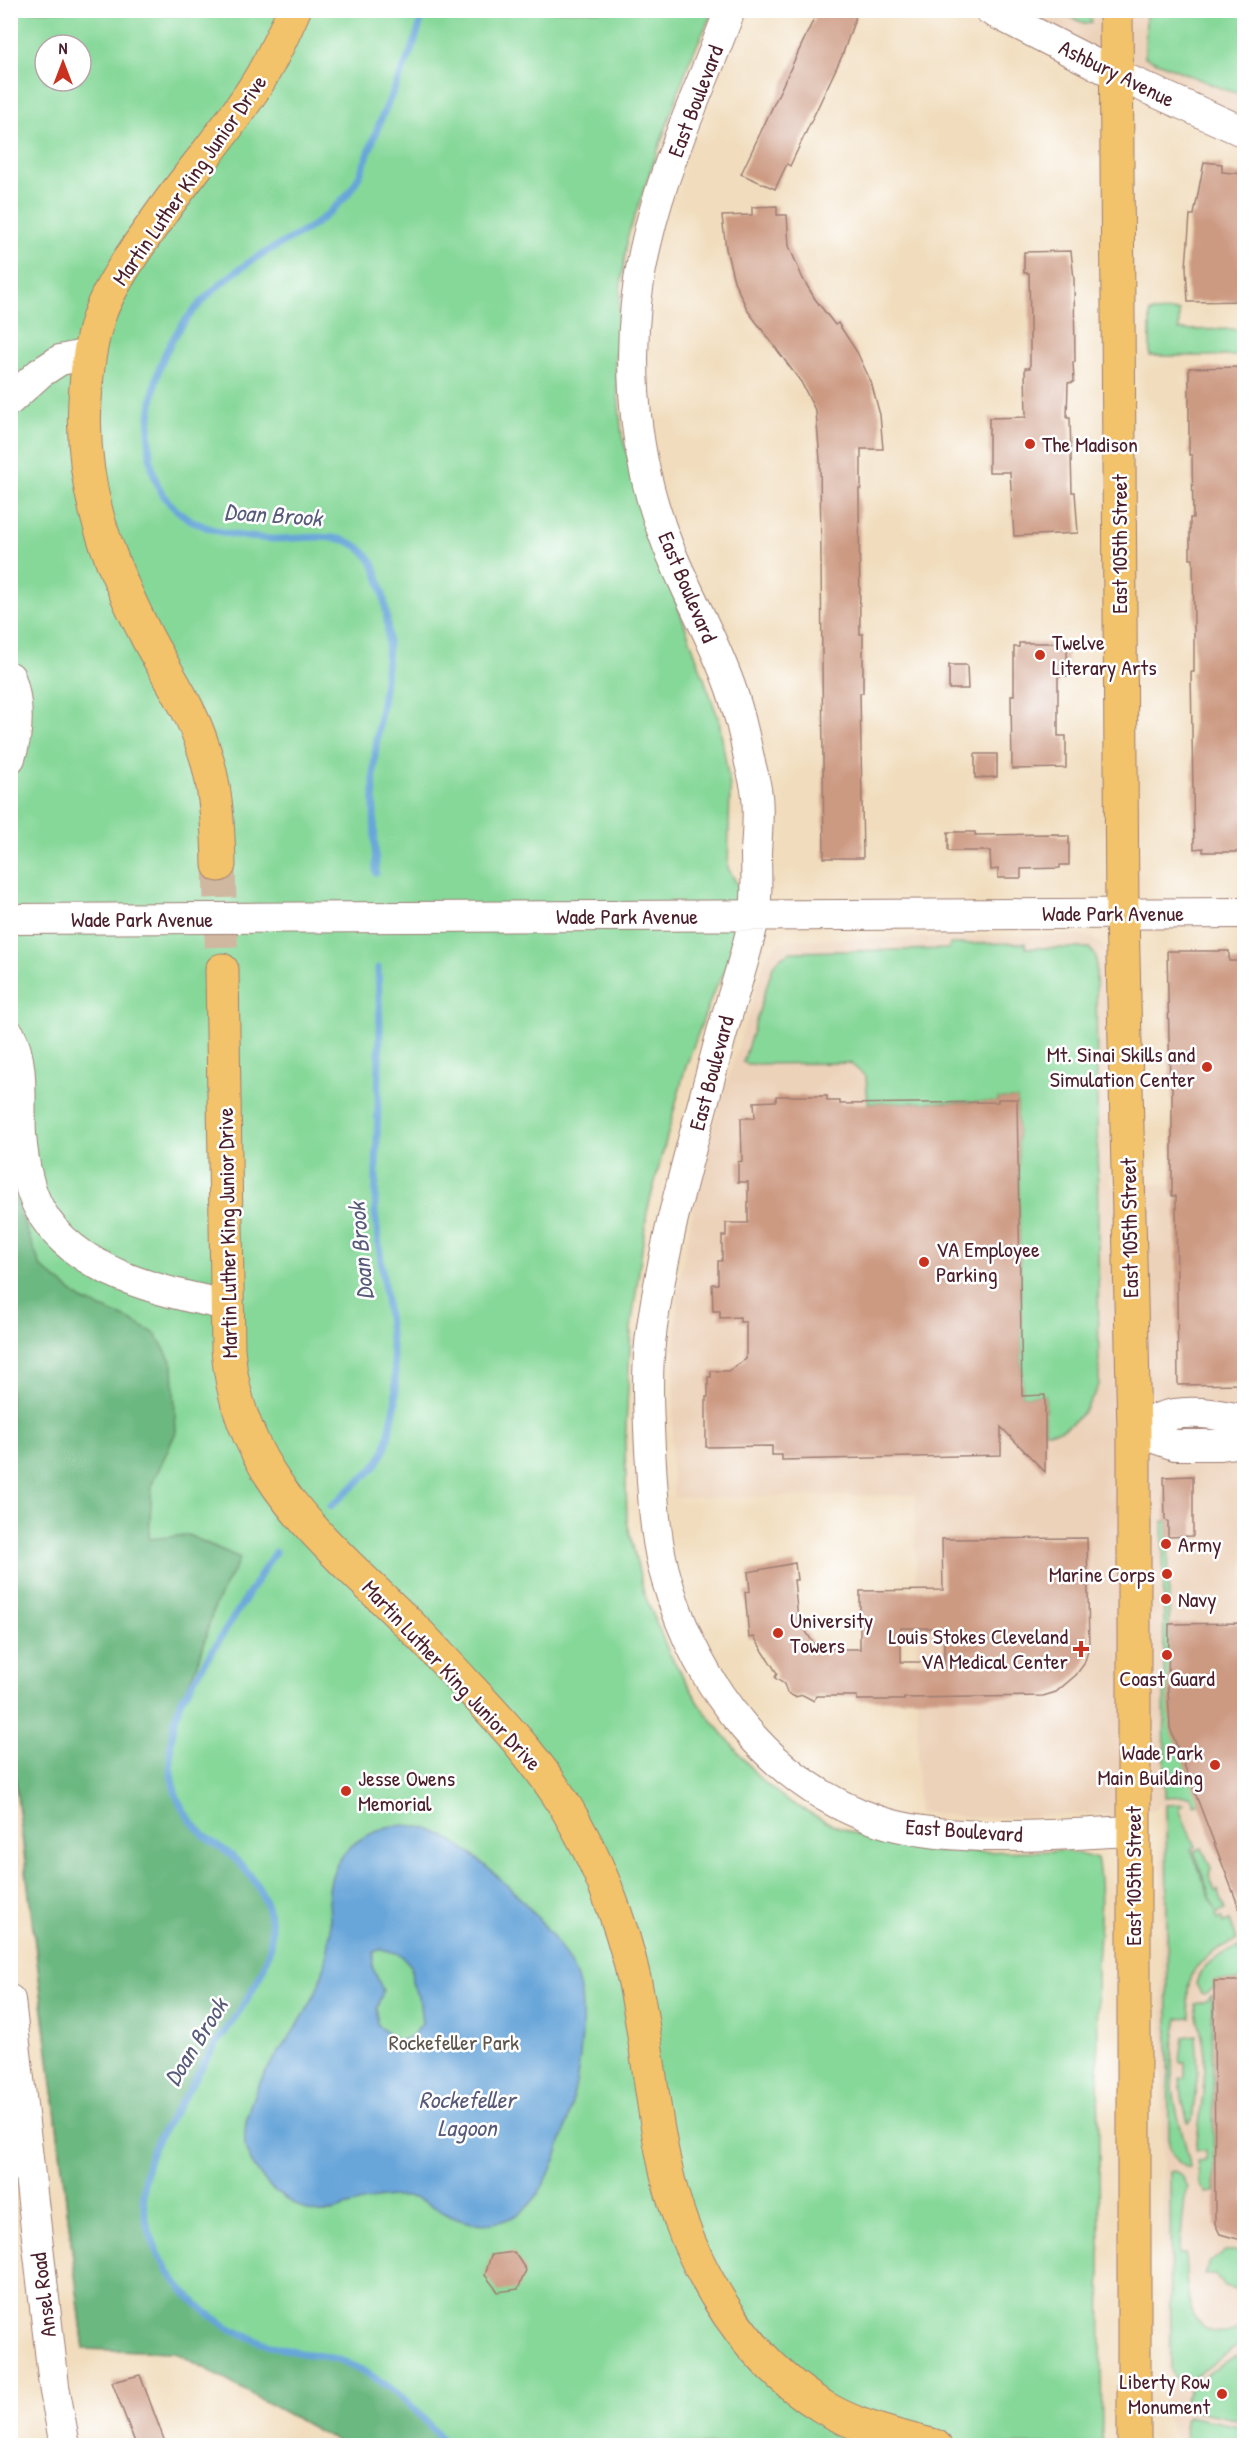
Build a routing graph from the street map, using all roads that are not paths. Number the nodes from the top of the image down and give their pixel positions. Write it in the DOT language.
graph roads {
  1 [pos="294,10"];
  2 [pos="730,10"];
  3 [pos="990,10"];
  4 [pos="1116,10"];
  5 [pos="1115,74"];
  6 [pos="1245,132"];
  7 [pos="89,354"];
  8 [pos="10,400"];
  9 [pos="10,677"];
  10 [pos="10,758"];
  11 [pos="219,865"];
  12 [pos="1122,913"];
  13 [pos="1245,913"];
  14 [pos="755,915"];
  15 [pos="10,919"];
  16 [pos="222,970"];
  17 [pos="10,1035"];
  18 [pos="227,1305"];
  19 [pos="1245,1420"];
  20 [pos="1134,1431"];
  21 [pos="1245,1442"];
  22 [pos="1133,1831"];
  23 [pos="10,2000"];
  24 [pos="21,2189"];
  25 [pos="65,2445"];
  26 [pos="935,2445"];
  27 [pos="1134,2445"];
  1 -- 7 [label="main road, Martin Luther King Junior Drive"];
  2 -- 14 [label="street, East Boulevard"];
  3 -- 5 [label="street, Ashbury Avenue"];
  4 -- 5 [label="main road, East 105th Street"];
  5 -- 6 [label="street, Ashbury Avenue"];
  5 -- 12 [label="main road, East 105th Street"];
  7 -- 8 [label="street"];
  7 -- 11 [label="main road, Martin Luther King Junior Drive"];
  9 -- 10 [label="street"];
  12 -- 13 [label="street, Wade Park Avenue"];
  12 -- 14 [label="street, Wade Park Avenue"];
  12 -- 20 [label="main road, East 105th Street"];
  14 -- 15 [label="street, Wade Park Avenue"];
  14 -- 22 [label="street, East Boulevard"];
  16 -- 18 [label="main road, Martin Luther King Junior Drive"];
  17 -- 18 [label="street"];
  18 -- 26 [label="main road, Martin Luther King Junior Drive"];
  19 -- 20 [label="street"];
  20 -- 21 [label="street"];
  20 -- 22 [label="main road, East 105th Street"];
  22 -- 27 [label="main road, East 105th Street"];
  23 -- 24 [label="street, Ansel Road"];
  24 -- 25 [label="street, Ansel Road"];
}
